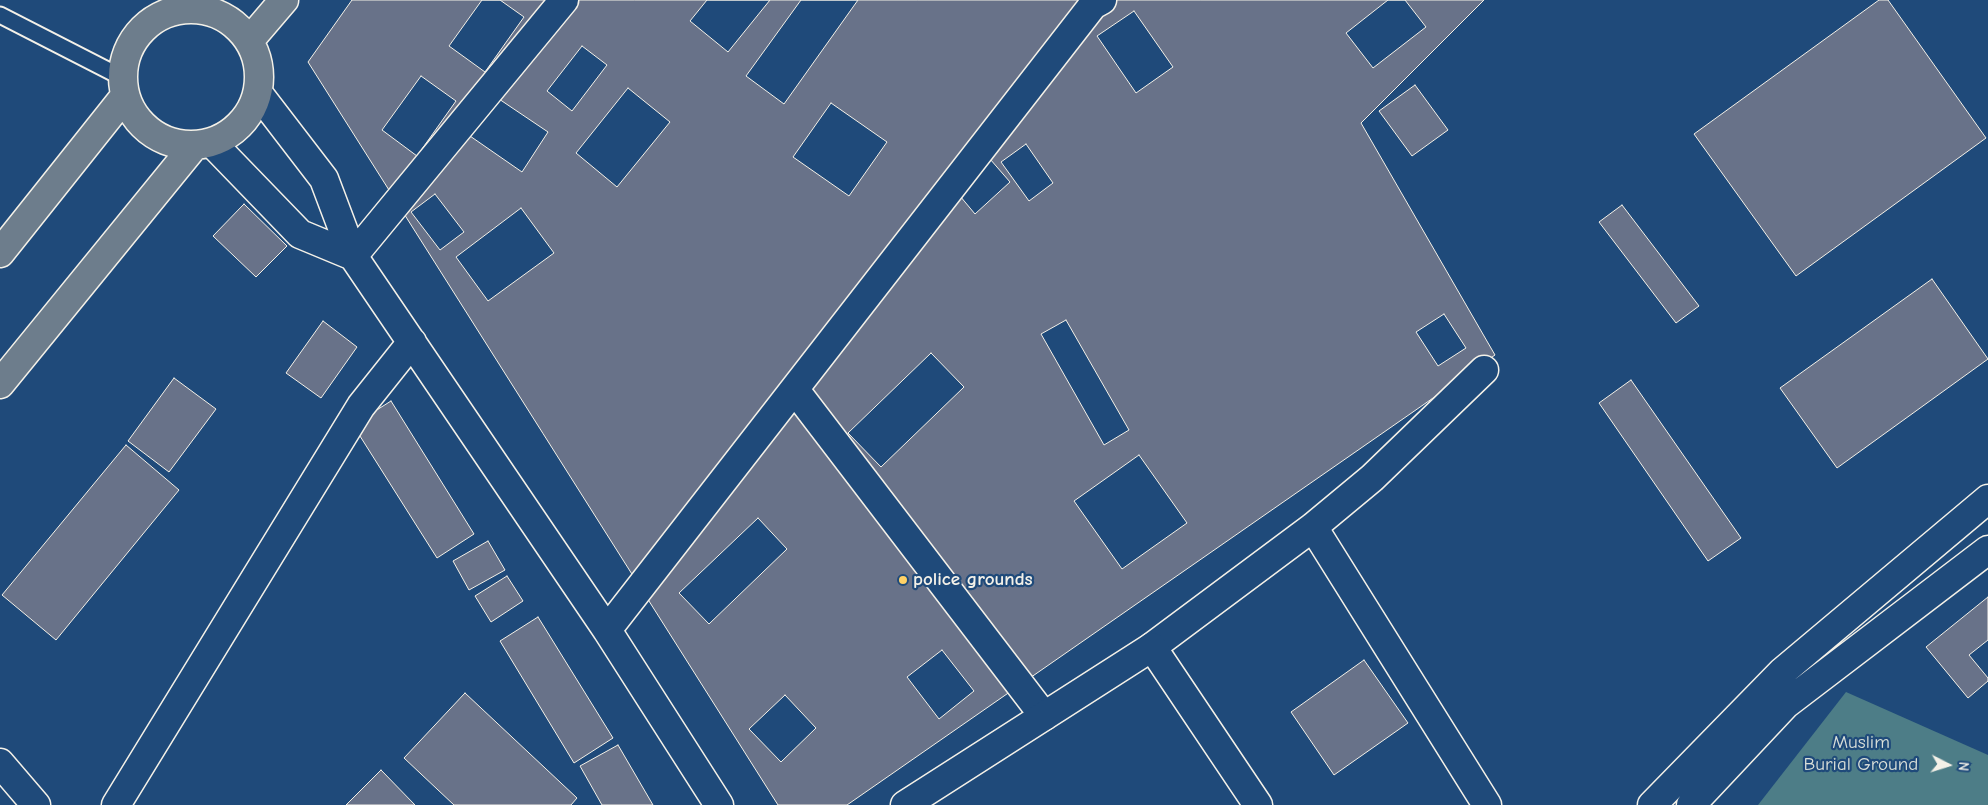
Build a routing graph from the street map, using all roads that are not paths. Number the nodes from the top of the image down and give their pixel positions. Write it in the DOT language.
graph roads {
  1 [pos="284,0"];
  2 [pos="564,0"];
  3 [pos="1094,2"];
  4 [pos="193,4"];
  5 [pos="0,15"];
  6 [pos="249,41"];
  7 [pos="124,87"];
  8 [pos="258,93"];
  9 [pos="203,145"];
  10 [pos="0,253"];
  11 [pos="353,256"];
  12 [pos="412,342"];
  13 [pos="1484,370"];
  14 [pos="0,384"];
  15 [pos="795,390"];
  16 [pos="1988,499"];
  17 [pos="1313,527"];
  18 [pos="1988,550"];
  19 [pos="607,630"];
  20 [pos="1152,647"];
  21 [pos="1044,716"];
  22 [pos="0,763"];
  23 [pos="36,805"];
  24 [pos="116,805"];
  25 [pos="719,805"];
  26 [pos="905,805"];
  27 [pos="1258,805"];
  28 [pos="1488,805"];
  29 [pos="1652,805"];
  30 [pos="1692,805"];
  1 -- 6 [label="main road"];
  2 -- 11 [label="street"];
  3 -- 15 [label="street"];
  4 -- 6 [label="main road"];
  4 -- 7 [label="main road"];
  5 -- 7 [label="lane"];
  6 -- 8 [label="main road"];
  7 -- 9 [label="main road"];
  7 -- 10 [label="main road"];
  8 -- 9 [label="main road"];
  8 -- 11 [label="street"];
  9 -- 11 [label="street"];
  9 -- 14 [label="main road"];
  11 -- 12 [label="street"];
  12 -- 19 [label="street"];
  12 -- 24 [label="street"];
  13 -- 17 [label="street"];
  15 -- 19 [label="street"];
  15 -- 21 [label="street"];
  16 -- 29 [label="street"];
  17 -- 20 [label="street"];
  17 -- 28 [label="street"];
  18 -- 30 [label="street"];
  19 -- 25 [label="street"];
  20 -- 21 [label="street"];
  20 -- 27 [label="street"];
  21 -- 26 [label="street"];
  22 -- 23 [label="street"];
}
